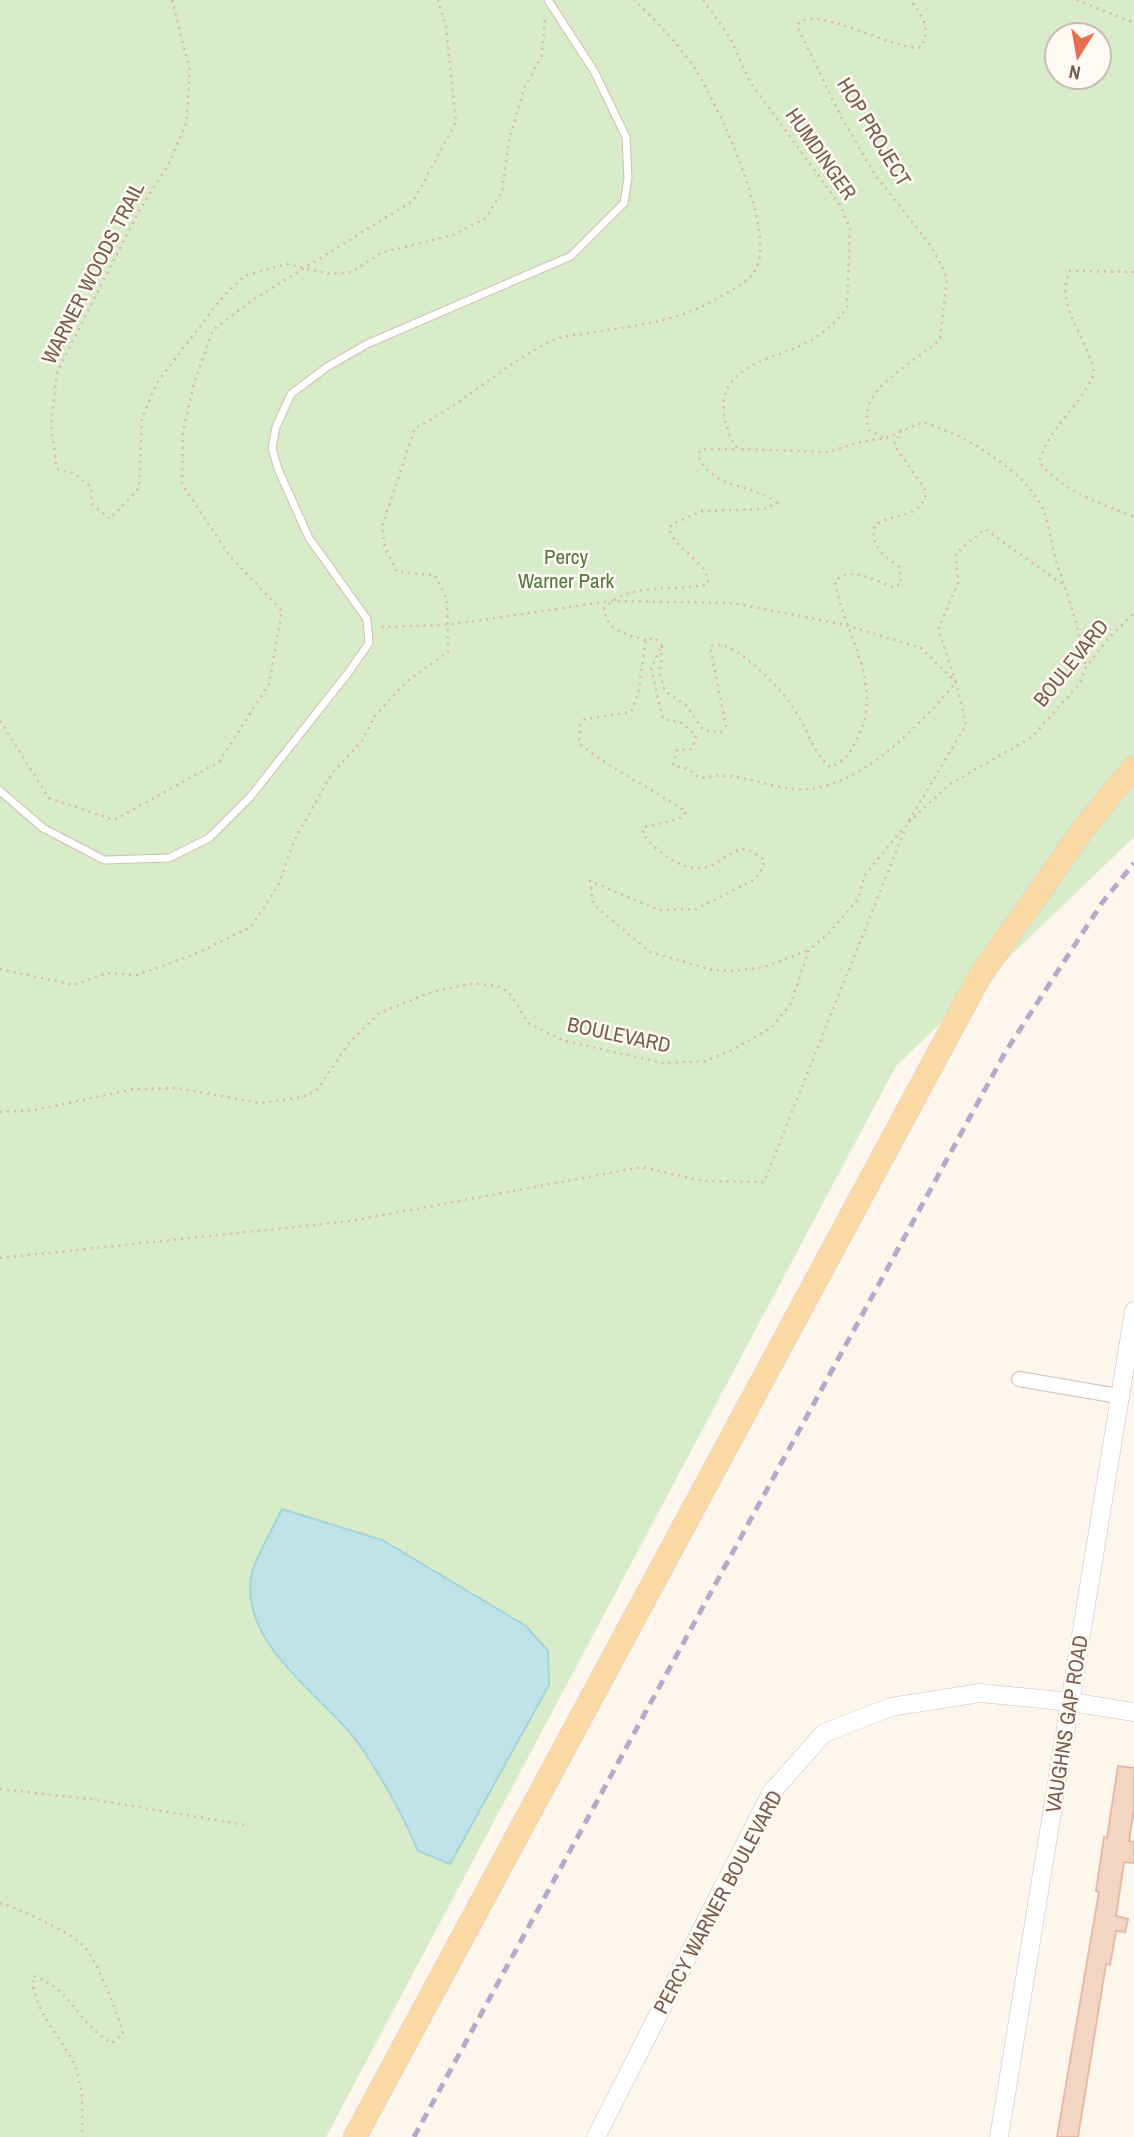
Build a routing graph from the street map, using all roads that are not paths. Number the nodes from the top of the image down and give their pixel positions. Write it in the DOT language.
graph roads {
  1 [pos="548,0"];
  2 [pos="1134,767"];
  3 [pos="0,791"];
  4 [pos="1134,1311"];
  5 [pos="1019,1379"];
  6 [pos="1118,1396"];
  7 [pos="1071,1702"];
  8 [pos="1134,1712"];
  9 [pos="355,2137"];
  10 [pos="596,2137"];
  11 [pos="999,2137"];
  1 -- 3 [label="lane"];
  2 -- 9 [label="main road"];
  4 -- 6 [label="street, VAUGHNS GAP ROAD"];
  5 -- 6 [label="street"];
  6 -- 7 [label="street, VAUGHNS GAP ROAD"];
  7 -- 8 [label="street, PERCY WARNER BOULEVARD"];
  7 -- 10 [label="street, PERCY WARNER BOULEVARD"];
  7 -- 11 [label="street, VAUGHNS GAP ROAD"];
}
